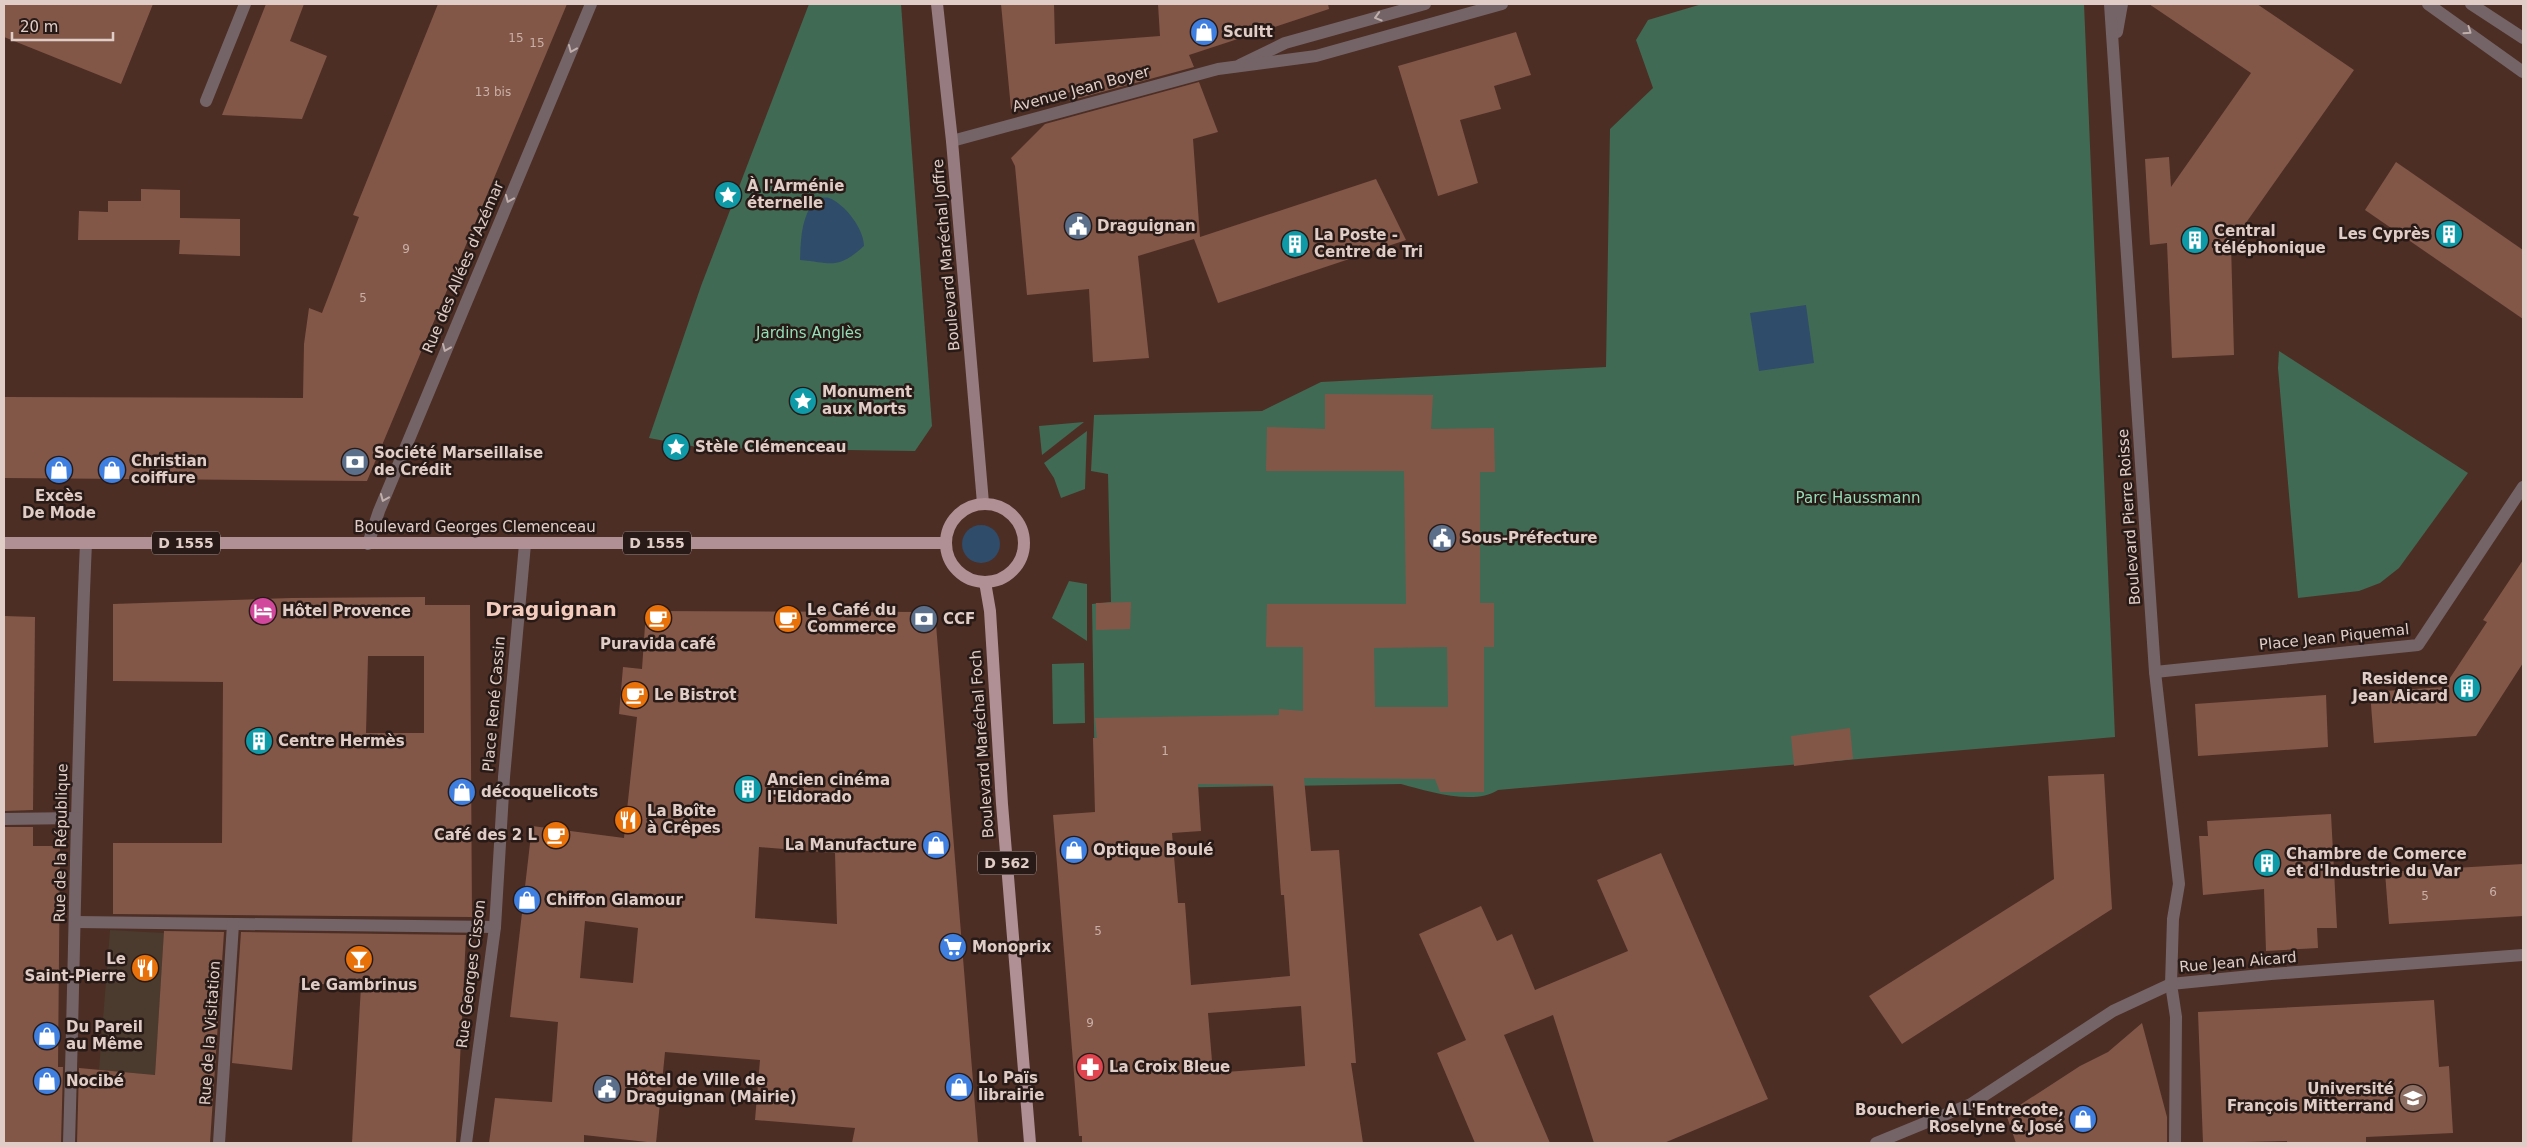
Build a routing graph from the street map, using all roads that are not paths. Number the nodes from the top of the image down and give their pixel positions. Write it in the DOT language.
graph roads {
  1 [pos="246,4"];
  2 [pos="591,4"];
  3 [pos="937,4"];
  4 [pos="1425,4"];
  5 [pos="1502,4"];
  6 [pos="2110,4"];
  7 [pos="2122,4"];
  8 [pos="2428,4"];
  9 [pos="2471,4"];
  10 [pos="2523,38"];
  11 [pos="2114,47"];
  12 [pos="1237,66"];
  13 [pos="2523,72"];
  14 [pos="206,101"];
  15 [pos="952,141"];
  16 [pos="2523,488"];
  17 [pos="983,504"];
  18 [pos="4,543"];
  19 [pos="86,543"];
  20 [pos="945,543"];
  21 [pos="368,544"];
  22 [pos="525,544"];
  23 [pos="985,582"];
  24 [pos="2155,672"];
  25 [pos="502,808"];
  26 [pos="4,818"];
  27 [pos="77,818"];
  28 [pos="76,922"];
  29 [pos="233,924"];
  30 [pos="494,927"];
  31 [pos="2523,955"];
  32 [pos="2171,984"];
  33 [pos="69,1143"];
  34 [pos="220,1143"];
  35 [pos="466,1143"];
  36 [pos="1030,1143"];
  37 [pos="1876,1143"];
  38 [pos="2175,1143"];
  1 -- 14 [label="street"];
  2 -- 21 [label="street, Rue des Allées d'Azémar, one-way"];
  3 -- 15 [label="main road, Boulevard Maréchal Joffre"];
  4 -- 12 [label="street, one-way"];
  5 -- 12 [label="street"];
  6 -- 11 [label="street, Boulevard Pierre Roisse"];
  7 -- 11 [label="street, Boulevard Pierre Roisse"];
  8 -- 13 [label="street, one-way"];
  9 -- 10 [label="street"];
  11 -- 24 [label="street, Boulevard Pierre Roisse"];
  12 -- 15 [label="street, Avenue Jean Boyer"];
  15 -- 17 [label="main road, Boulevard Maréchal Joffre"];
  16 -- 24 [label="street, Place Jean Piquemal"];
  17 -- 20 [label="main road"];
  17 -- 23 [label="main road"];
  18 -- 19 [label="main road, Boulevard Georges Clemenceau / D 1555"];
  19 -- 21 [label="main road, Boulevard Georges Clemenceau / D 1555"];
  19 -- 27 [label="street, Rue de la République"];
  20 -- 22 [label="main road, Boulevard Georges Clemenceau / D 1555"];
  20 -- 23 [label="main road"];
  21 -- 22 [label="main road, Boulevard Georges Clemenceau / D 1555"];
  22 -- 25 [label="street, Place René Cassin"];
  23 -- 36 [label="main road, Boulevard Maréchal Foch / D 562"];
  24 -- 32 [label="street, Boulevard Pierre Roisse"];
  25 -- 30 [label="street, Rue Georges Cisson"];
  26 -- 27 [label="street"];
  27 -- 28 [label="street, Rue de la République"];
  28 -- 29 [label="street"];
  28 -- 33 [label="street, Rue de la République"];
  29 -- 30 [label="street"];
  29 -- 34 [label="street, Rue de la Visitation"];
  30 -- 35 [label="street, Rue Georges Cisson"];
  31 -- 32 [label="street, Rue Jean Aicard"];
  32 -- 37 [label="street, Rue Jean Aicard"];
  32 -- 38 [label="street, Boulevard Pierre Roisse"];
}
